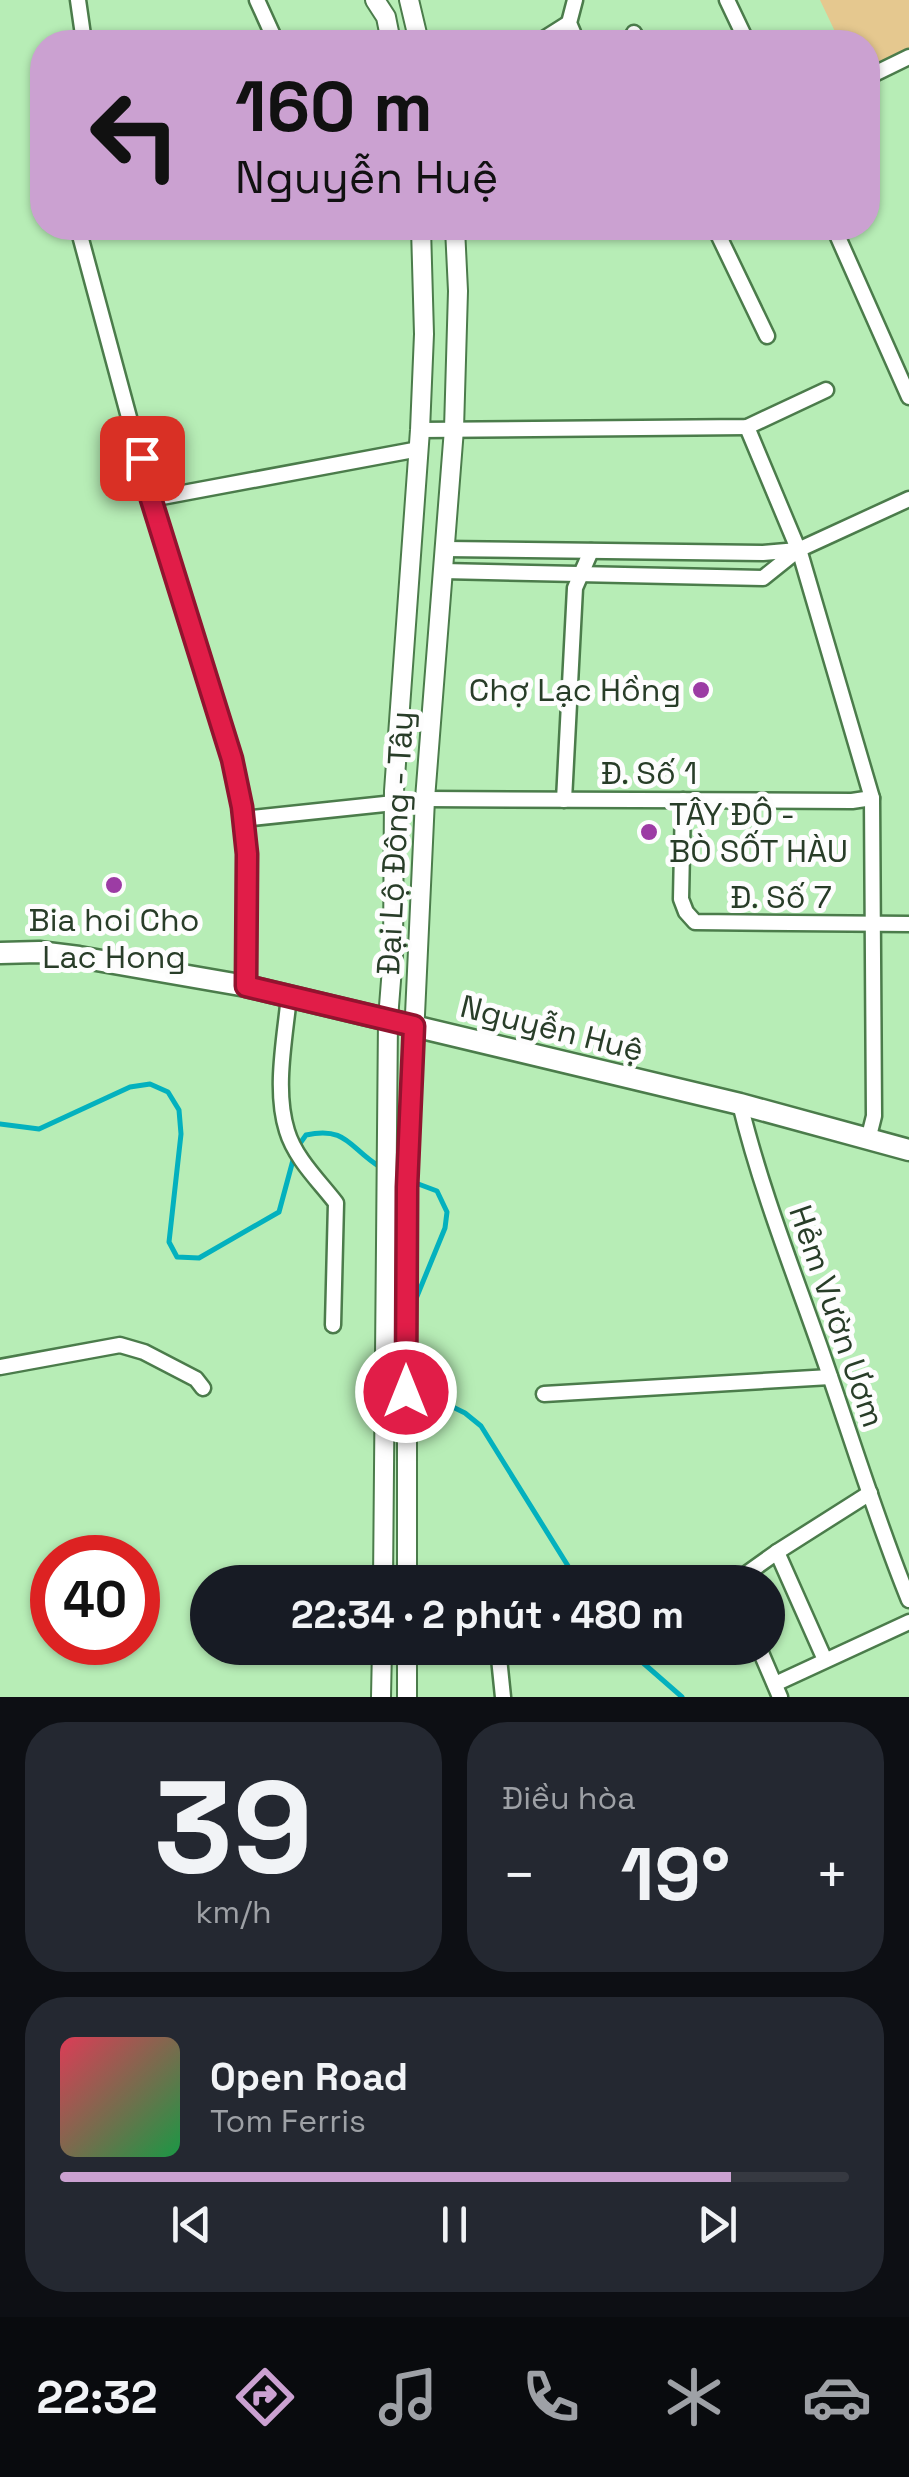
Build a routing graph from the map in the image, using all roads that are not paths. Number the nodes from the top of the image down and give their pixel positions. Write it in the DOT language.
graph roads {
  1 [pos="78,0"];
  2 [pos="257,0"];
  3 [pos="375,0"];
  4 [pos="409,0"];
  5 [pos="575,0"];
  6 [pos="727,0"];
  7 [pos="569,23"];
  8 [pos="82,30"];
  9 [pos="271,30"];
  10 [pos="389,30"];
  11 [pos="417,30"];
  12 [pos="558,30"];
  13 [pos="572,30"];
  14 [pos="741,30"];
  15 [pos="909,57"];
  16 [pos="880,71"];
  17 [pos="81,240"];
  18 [pos="421,240"];
  19 [pos="456,240"];
  20 [pos="721,240"];
  21 [pos="839,240"];
  22 [pos="767,336"];
  23 [pos="826,390"];
  24 [pos="909,397"];
  25 [pos="746,427"];
  26 [pos="454,429"];
  27 [pos="420,430"];
  28 [pos="419,449"];
  29 [pos="151,499"];
  30 [pos="909,499"];
  31 [pos="445,548"];
  32 [pos="798,550"];
  33 [pos="591,551"];
  34 [pos="443,572"];
  35 [pos="579,574"];
  36 [pos="872,798"];
  37 [pos="425,800"];
  38 [pos="564,800"];
  39 [pos="683,800"];
  40 [pos="394,803"];
  41 [pos="243,819"];
  42 [pos="873,924"];
  43 [pos="909,924"];
  44 [pos="0,953"];
  45 [pos="246,986"];
  46 [pos="288,996"];
  47 [pos="388,1020"];
  48 [pos="414,1026"];
  49 [pos="740,1104"];
  50 [pos="868,1140"];
  51 [pos="909,1150"];
  52 [pos="333,1325"];
  53 [pos="0,1366"];
  54 [pos="830,1377"];
  55 [pos="203,1388"];
  56 [pos="544,1394"];
  57 [pos="870,1493"];
  58 [pos="776,1552"];
  59 [pos="382,1565"];
  60 [pos="407,1565"];
  61 [pos="758,1565"];
  62 [pos="909,1600"];
  63 [pos="909,1622"];
  64 [pos="825,1660"];
  65 [pos="382,1665"];
  66 [pos="407,1665"];
  67 [pos="500,1665"];
  68 [pos="766,1665"];
  69 [pos="777,1690"];
  70 [pos="382,1697"];
  71 [pos="407,1697"];
  72 [pos="503,1697"];
  1 -- 8 [label="street"];
  2 -- 9 [label="street"];
  3 -- 10 [label="street"];
  4 -- 11 [label="street"];
  5 -- 7 [label="street"];
  6 -- 14 [label="street"];
  7 -- 12 [label="street"];
  7 -- 13 [label="street"];
  15 -- 16 [label="street"];
  17 -- 29 [label="street"];
  18 -- 27 [label="street, Đại Lộ Đông - Tây"];
  19 -- 26 [label="street, Đại Lộ Đông - Tây"];
  20 -- 22 [label="street"];
  21 -- 24 [label="street"];
  23 -- 25 [label="street"];
  25 -- 26 [label="street"];
  25 -- 32 [label="street"];
  26 -- 27 [label="street"];
  26 -- 31 [label="street, Đại Lộ Đông - Tây"];
  27 -- 28 [label="street, Đại Lộ Đông - Tây"];
  28 -- 29 [label="street"];
  28 -- 40 [label="street, Đại Lộ Đông - Tây"];
  29 -- 41 [label="street"];
  30 -- 32 [label="street"];
  31 -- 33 [label="street"];
  31 -- 34 [label="street, Đại Lộ Đông - Tây"];
  32 -- 33 [label="street"];
  32 -- 35 [label="street"];
  32 -- 36 [label="street"];
  33 -- 35 [label="street"];
  34 -- 35 [label="street"];
  34 -- 37 [label="street, Đại Lộ Đông - Tây"];
  35 -- 38 [label="street"];
  36 -- 39 [label="street, Đ. Số 1"];
  36 -- 42 [label="street"];
  37 -- 38 [label="street, Đ. Số 1"];
  37 -- 48 [label="street, Đại Lộ Đông - Tây"];
  38 -- 39 [label="street, Đ. Số 1"];
  39 -- 42 [label="street, Đ. Số 7"];
  40 -- 41 [label="street"];
  40 -- 47 [label="street, Đại Lộ Đông - Tây"];
  41 -- 45 [label="street"];
  42 -- 43 [label="street"];
  42 -- 50 [label="street"];
  44 -- 45 [label="main road, Nguyễn Huệ"];
  45 -- 46 [label="main road, Nguyễn Huệ"];
  46 -- 47 [label="main road, Nguyễn Huệ"];
  46 -- 52 [label="street"];
  47 -- 48 [label="main road, Nguyễn Huệ"];
  47 -- 59 [label="street, Đại Lộ Đông - Tây"];
  48 -- 49 [label="main road, Nguyễn Huệ"];
  48 -- 60 [label="street, Đại Lộ Đông - Tây"];
  49 -- 50 [label="main road, Nguyễn Huệ"];
  49 -- 54 [label="street, Hẻm Vườn Ươm"];
  50 -- 51 [label="main road, Nguyễn Huệ"];
  53 -- 55 [label="street"];
  54 -- 56 [label="street"];
  54 -- 57 [label="street, Hẻm Vườn Ươm"];
  57 -- 58 [label="street"];
  57 -- 62 [label="street, Hẻm Vườn Ươm"];
  58 -- 61 [label="street"];
  58 -- 64 [label="street"];
  63 -- 64 [label="street"];
  64 -- 69 [label="street"];
  65 -- 70 [label="street"];
  66 -- 71 [label="street"];
  67 -- 72 [label="street"];
  68 -- 69 [label="street"];
}
